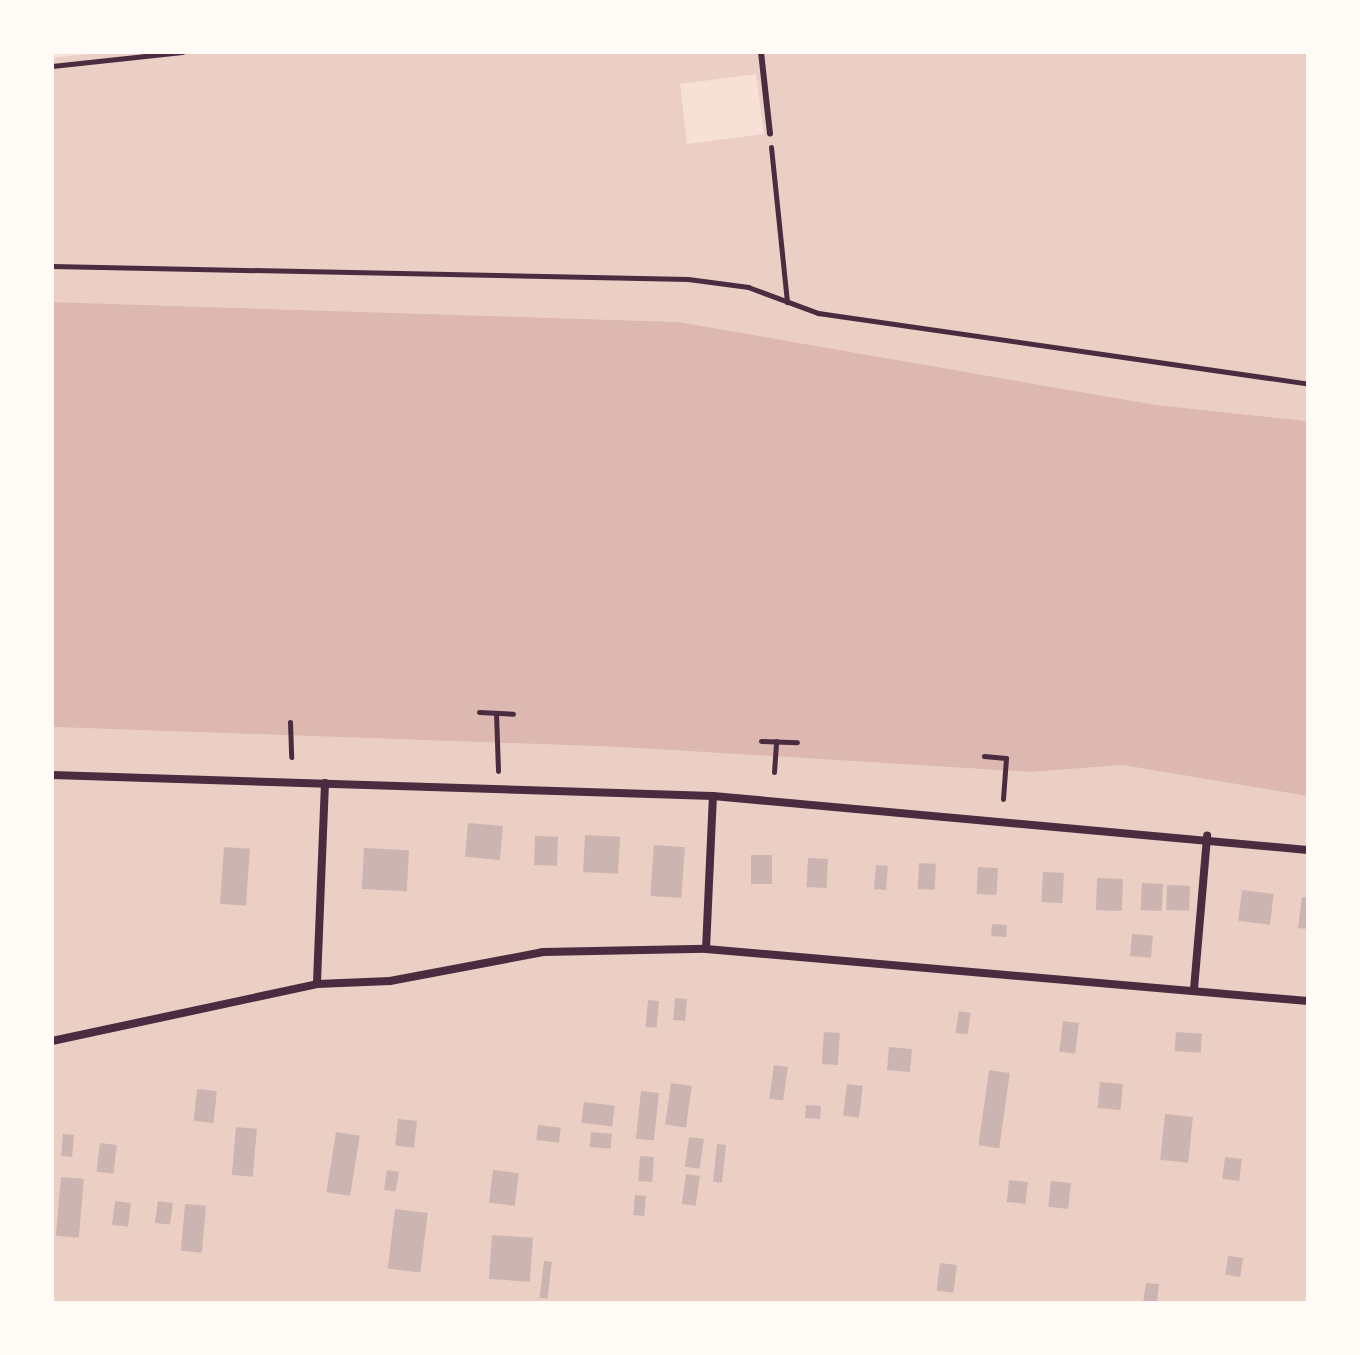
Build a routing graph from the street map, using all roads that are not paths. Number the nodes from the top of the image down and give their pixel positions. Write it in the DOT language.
graph roads {
  1 [pos="761,52"];
  2 [pos="770,134"];
  3 [pos="52,775"];
  4 [pos="325,783"];
  5 [pos="713,796"];
  6 [pos="1207,836"];
  7 [pos="1308,850"];
  8 [pos="706,949"];
  9 [pos="317,984"];
  10 [pos="1194,989"];
  11 [pos="1308,1001"];
  12 [pos="52,1041"];
  1 -- 2 [label="lane"];
  3 -- 4 [label="street"];
  4 -- 5 [label="street"];
  4 -- 9 [label="street"];
  5 -- 6 [label="street"];
  5 -- 8 [label="street"];
  6 -- 7 [label="street"];
  6 -- 10 [label="street"];
  8 -- 9 [label="street"];
  8 -- 10 [label="street"];
  9 -- 12 [label="street"];
  10 -- 11 [label="street"];
}
